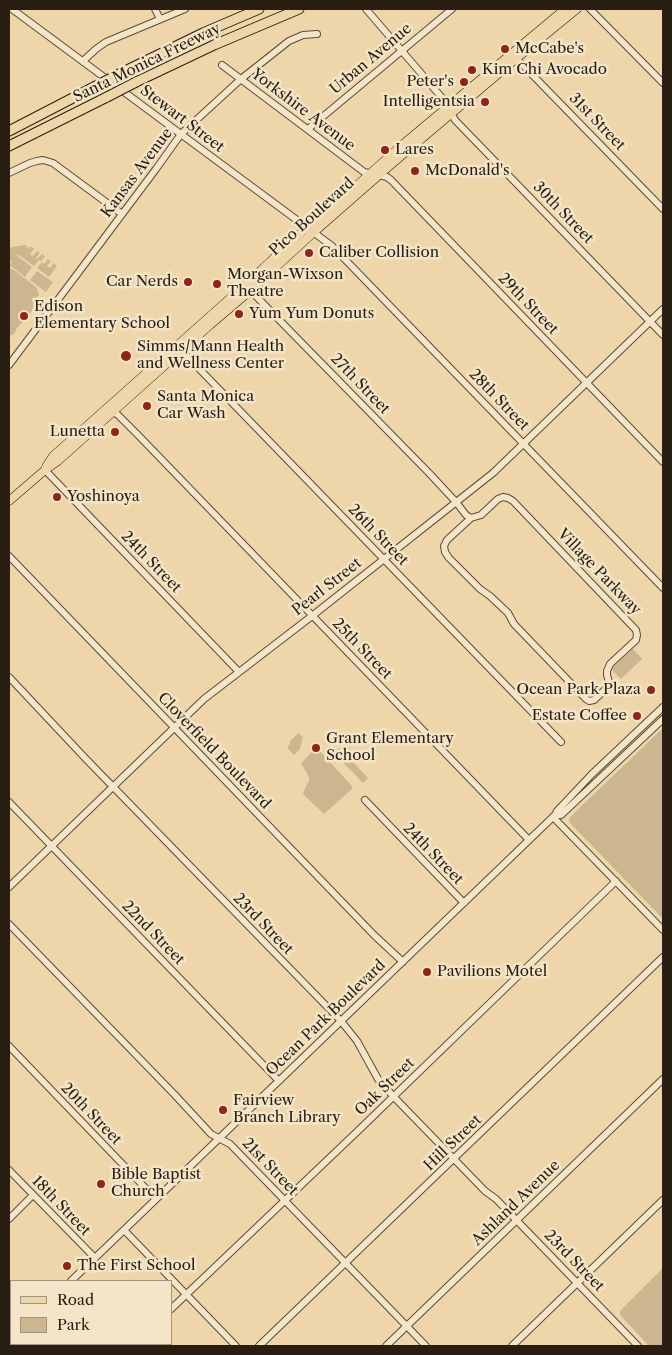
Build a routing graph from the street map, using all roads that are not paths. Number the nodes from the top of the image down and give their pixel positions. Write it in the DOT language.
graph roads {
  1 [pos="12,9"];
  2 [pos="155,9"];
  3 [pos="185,9"];
  4 [pos="260,9"];
  5 [pos="299,9"];
  6 [pos="366,9"];
  7 [pos="452,9"];
  8 [pos="565,9"];
  9 [pos="578,9"];
  10 [pos="590,9"];
  11 [pos="160,19"];
  12 [pos="317,34"];
  13 [pos="402,50"];
  14 [pos="514,56"];
  15 [pos="83,61"];
  16 [pos="222,65"];
  17 [pos="241,79"];
  18 [pos="663,84"];
  19 [pos="450,110"];
  20 [pos="308,129"];
  21 [pos="9,131"];
  22 [pos="181,134"];
  23 [pos="9,147"];
  24 [pos="9,173"];
  25 [pos="370,174"];
  26 [pos="379,176"];
  27 [pos="663,208"];
  28 [pos="122,214"];
  29 [pos="310,230"];
  30 [pos="248,288"];
  31 [pos="663,309"];
  32 [pos="651,322"];
  33 [pos="663,335"];
  34 [pos="179,348"];
  35 [pos="9,366"];
  36 [pos="587,383"];
  37 [pos="109,410"];
  38 [pos="523,443"];
  39 [pos="663,462"];
  40 [pos="45,470"];
  41 [pos="9,501"];
  42 [pos="456,502"];
  43 [pos="471,518"];
  44 [pos="9,556"];
  45 [pos="384,559"];
  46 [pos="663,588"];
  47 [pos="312,616"];
  48 [pos="239,672"];
  49 [pos="9,678"];
  50 [pos="663,707"];
  51 [pos="663,719"];
  52 [pos="175,728"];
  53 [pos="561,742"];
  54 [pos="113,786"];
  55 [pos="365,800"];
  56 [pos="9,802"];
  57 [pos="554,816"];
  58 [pos="529,840"];
  59 [pos="52,846"];
  60 [pos="616,881"];
  61 [pos="9,887"];
  62 [pos="464,902"];
  63 [pos="9,924"];
  64 [pos="663,930"];
  65 [pos="663,957"];
  66 [pos="402,962"];
  67 [pos="341,1021"];
  68 [pos="9,1046"];
  69 [pos="663,1078"];
  70 [pos="279,1081"];
  71 [pos="393,1096"];
  72 [pos="219,1138"];
  73 [pos="454,1159"];
  74 [pos="9,1170"];
  75 [pos="33,1196"];
  76 [pos="156,1199"];
  77 [pos="284,1200"];
  78 [pos="663,1200"];
  79 [pos="9,1219"];
  80 [pos="515,1222"];
  81 [pos="124,1230"];
  82 [pos="95,1258"];
  83 [pos="346,1264"];
  84 [pos="72,1280"];
  85 [pos="576,1285"];
  86 [pos="186,1294"];
  87 [pos="172,1308"];
  88 [pos="407,1327"];
  89 [pos="236,1346"];
  90 [pos="259,1346"];
  91 [pos="386,1346"];
  92 [pos="426,1346"];
  93 [pos="512,1346"];
  94 [pos="633,1346"];
  95 [pos="638,1346"];
  1 -- 15 [label="street, Stewart Street"];
  2 -- 11 [label="street"];
  3 -- 11 [label="street"];
  4 -- 21 [label="highway, Santa Monica Freeway, bridge"];
  5 -- 23 [label="highway, Santa Monica Freeway, bridge"];
  6 -- 13 [label="street, 30th Street"];
  7 -- 13 [label="street, Urban Avenue"];
  8 -- 14 [label="main road, Pico Boulevard"];
  9 -- 14 [label="main road, Pico Boulevard"];
  10 -- 18 [label="street"];
  11 -- 15 [label="street"];
  12 -- 17 [label="street, Kansas Avenue"];
  13 -- 19 [label="street, 30th Street"];
  13 -- 20 [label="street, Urban Avenue"];
  14 -- 19 [label="main road, Pico Boulevard"];
  14 -- 27 [label="street, 31st Street"];
  15 -- 22 [label="street, Stewart Street"];
  16 -- 17 [label="street, Yorkshire Avenue"];
  17 -- 20 [label="street, Yorkshire Avenue"];
  17 -- 22 [label="street, Kansas Avenue"];
  19 -- 25 [label="main road, Pico Boulevard"];
  19 -- 26 [label="main road, Pico Boulevard"];
  19 -- 32 [label="street, 30th Street"];
  20 -- 25 [label="street, Yorkshire Avenue"];
  22 -- 28 [label="street, Kansas Avenue"];
  22 -- 29 [label="street, Stewart Street"];
  24 -- 28 [label="street"];
  25 -- 26 [label="street, 29th Street"];
  25 -- 29 [label="main road, Pico Boulevard"];
  26 -- 29 [label="main road, Pico Boulevard"];
  26 -- 36 [label="street, 29th Street"];
  28 -- 35 [label="street, Kansas Avenue"];
  29 -- 30 [label="main road, Pico Boulevard"];
  29 -- 38 [label="street, 28th Street"];
  30 -- 34 [label="main road, Pico Boulevard"];
  30 -- 42 [label="street, 27th Street"];
  31 -- 32 [label="street, Pearl Street"];
  32 -- 33 [label="street, 30th Street"];
  32 -- 36 [label="street, Pearl Street"];
  34 -- 37 [label="main road, Pico Boulevard"];
  34 -- 45 [label="street, 26th Street"];
  36 -- 38 [label="street, Pearl Street"];
  36 -- 39 [label="street, 29th Street"];
  37 -- 40 [label="main road, Pico Boulevard"];
  37 -- 47 [label="street, 25th Street"];
  38 -- 42 [label="street, Pearl Street"];
  38 -- 46 [label="street, 28th Street"];
  40 -- 41 [label="main road, Pico Boulevard"];
  40 -- 48 [label="street, 24th Street"];
  42 -- 43 [label="street, 27th Street"];
  42 -- 45 [label="street, Pearl Street"];
  43 -- 43 [label="street, Village Parkway"];
  44 -- 52 [label="street, Cloverfield Boulevard"];
  45 -- 47 [label="street, Pearl Street"];
  45 -- 53 [label="street, 26th Street"];
  47 -- 48 [label="street, Pearl Street"];
  47 -- 58 [label="street, 25th Street"];
  48 -- 52 [label="street, Pearl Street"];
  49 -- 54 [label="street, 23rd Street"];
  50 -- 57 [label="street, Ocean Park Boulevard"];
  51 -- 57 [label="street, Ocean Park Boulevard"];
  52 -- 54 [label="street, Pearl Street"];
  52 -- 66 [label="street, Cloverfield Boulevard"];
  54 -- 59 [label="street, Pearl Street"];
  54 -- 67 [label="street, 23rd Street"];
  55 -- 62 [label="street, 24th Street"];
  56 -- 59 [label="street, 22nd Street"];
  57 -- 58 [label="street, Ocean Park Boulevard"];
  57 -- 60 [label="street"];
  58 -- 62 [label="street, Ocean Park Boulevard"];
  59 -- 61 [label="street, Pearl Street"];
  59 -- 70 [label="street, 22nd Street"];
  60 -- 64 [label="street"];
  60 -- 71 [label="street, Oak Street"];
  62 -- 66 [label="street, Ocean Park Boulevard"];
  63 -- 72 [label="street, 21st Street"];
  65 -- 73 [label="street, Hill Street"];
  66 -- 67 [label="street, Ocean Park Boulevard"];
  67 -- 70 [label="street, Ocean Park Boulevard"];
  67 -- 71 [label="street, 23rd Street"];
  68 -- 76 [label="street, 20th Street"];
  69 -- 80 [label="street, Ashland Avenue"];
  70 -- 72 [label="street, Ocean Park Boulevard"];
  71 -- 73 [label="street, 23rd Street"];
  71 -- 77 [label="street, Oak Street"];
  72 -- 76 [label="street, Ocean Park Boulevard"];
  72 -- 77 [label="street, 21st Street"];
  73 -- 80 [label="street, 23rd Street"];
  73 -- 83 [label="street, Hill Street"];
  74 -- 75 [label="street, 18th Street"];
  75 -- 79 [label="street"];
  75 -- 82 [label="street, 18th Street"];
  76 -- 81 [label="street, Ocean Park Boulevard"];
  77 -- 83 [label="street, 21st Street"];
  77 -- 86 [label="street, Oak Street"];
  78 -- 85 [label="street"];
  80 -- 85 [label="street, 23rd Street"];
  80 -- 88 [label="street, Ashland Avenue"];
  81 -- 82 [label="street, Ocean Park Boulevard"];
  81 -- 86 [label="street"];
  82 -- 84 [label="street, Ocean Park Boulevard"];
  83 -- 88 [label="street, 21st Street"];
  83 -- 90 [label="street, Hill Street"];
  85 -- 93 [label="street"];
  85 -- 94 [label="street, 23rd Street"];
  85 -- 95 [label="street, 23rd Street"];
  86 -- 87 [label="street, Oak Street"];
  86 -- 89 [label="street"];
  88 -- 91 [label="street, Ashland Avenue"];
  88 -- 92 [label="street, 21st Street"];
}
